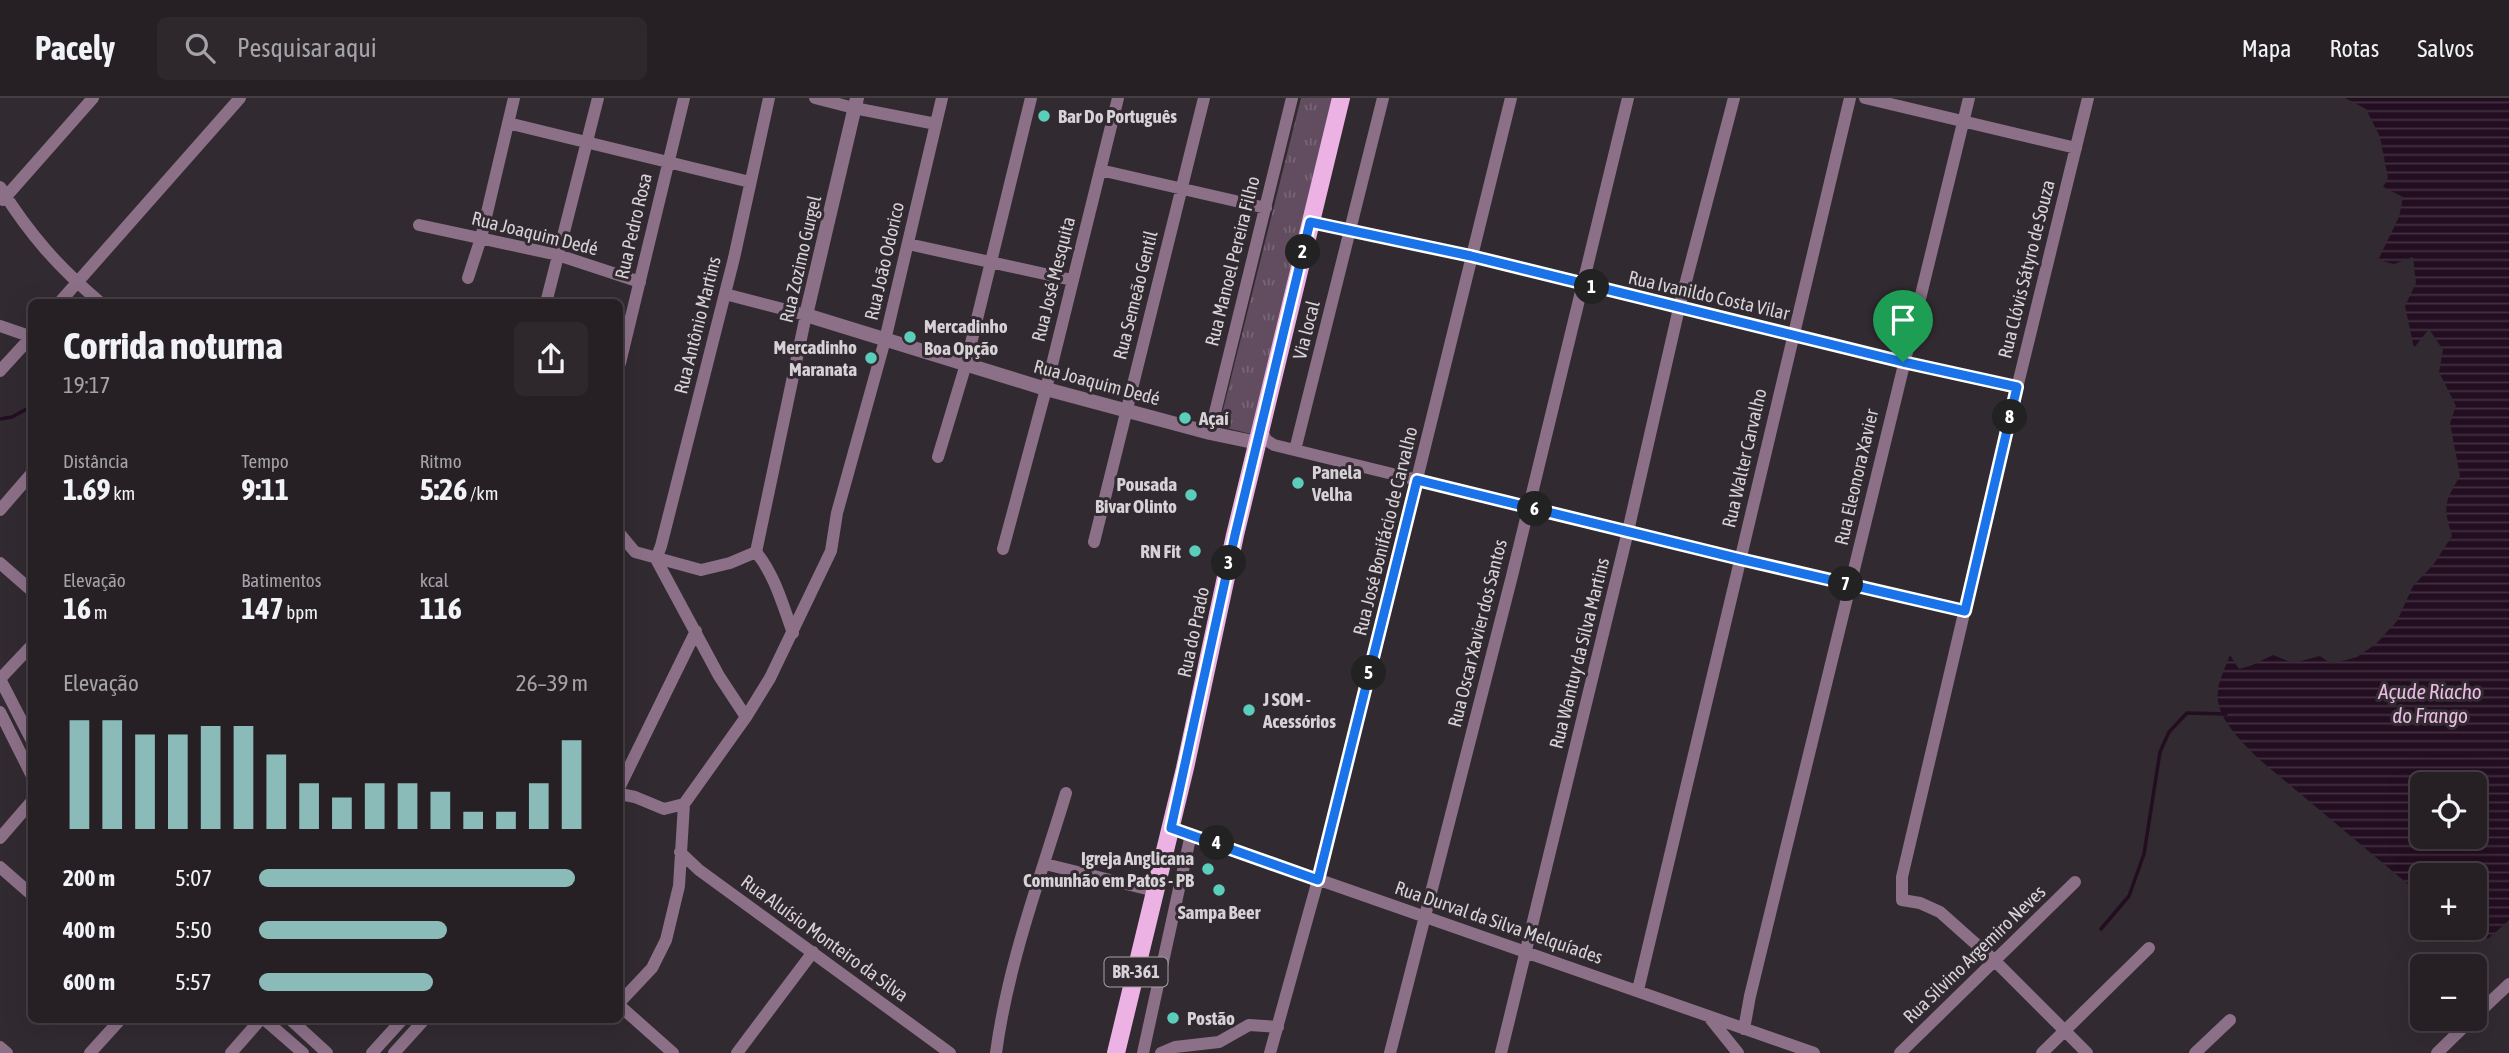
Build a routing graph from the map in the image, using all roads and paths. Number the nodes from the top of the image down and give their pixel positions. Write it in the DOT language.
graph roads {
  1 [pos="93,98"];
  2 [pos="240,98"];
  3 [pos="514,98"];
  4 [pos="598,98"];
  5 [pos="684,98"];
  6 [pos="769,98"];
  7 [pos="815,98"];
  8 [pos="942,98"];
  9 [pos="1031,98"];
  10 [pos="1118,98"];
  11 [pos="1203,98"];
  12 [pos="1292,98"];
  13 [pos="1341,98"];
  14 [pos="1383,98"];
  15 [pos="1511,98"];
  16 [pos="1628,98"];
  17 [pos="1734,98"];
  18 [pos="1850,98"];
  19 [pos="1865,98"];
  20 [pos="1969,98"];
  21 [pos="2088,98"];
  22 [pos="855,103"];
  23 [pos="1963,122"];
  24 [pos="509,123"];
  25 [pos="936,124"];
  26 [pos="588,142"];
  27 [pos="2076,148"];
  28 [pos="668,163"];
  29 [pos="1100,170"];
  30 [pos="750,182"];
  31 [pos="1181,187"];
  32 [pos="2,196"];
  33 [pos="1266,208"];
  34 [pos="1310,222"];
  35 [pos="419,225"];
  36 [pos="1351,231"];
  37 [pos="481,238"];
  38 [pos="908,244"];
  39 [pos="558,255"];
  40 [pos="1471,256"];
  41 [pos="991,261"];
  42 [pos="468,278"];
  43 [pos="1072,280"];
  44 [pos="640,282"];
  45 [pos="76,283"];
  46 [pos="1581,285"];
  47 [pos="725,294"];
  48 [pos="62,299"];
  49 [pos="96,299"];
  50 [pos="547,299"];
  51 [pos="1679,308"];
  52 [pos="806,315"];
  53 [pos="0,326"];
  54 [pos="1792,334"];
  55 [pos="28,336"];
  56 [pos="28,340"];
  57 [pos="885,340"];
  58 [pos="623,351"];
  59 [pos="1903,362"];
  60 [pos="966,364"];
  61 [pos="0,371"];
  62 [pos="2017,387"];
  63 [pos="1046,389"];
  64 [pos="1127,409"];
  65 [pos="1210,433"];
  66 [pos="1262,444"];
  67 [pos="1295,450"];
  68 [pos="938,457"];
  69 [pos="28,478"];
  70 [pos="1417,480"];
  71 [pos="1528,508"];
  72 [pos="0,510"];
  73 [pos="1628,531"];
  74 [pos="623,538"];
  75 [pos="1094,542"];
  76 [pos="1003,549"];
  77 [pos="756,552"];
  78 [pos="656,559"];
  79 [pos="1740,559"];
  80 [pos="0,563"];
  81 [pos="1850,585"];
  82 [pos="28,588"];
  83 [pos="1965,611"];
  84 [pos="696,631"];
  85 [pos="793,633"];
  86 [pos="28,649"];
  87 [pos="0,679"];
  88 [pos="0,712"];
  89 [pos="746,717"];
  90 [pos="28,733"];
  91 [pos="28,768"];
  92 [pos="623,780"];
  93 [pos="1066,793"];
  94 [pos="623,797"];
  95 [pos="684,804"];
  96 [pos="28,806"];
  97 [pos="1171,828"];
  98 [pos="1191,834"];
  99 [pos="0,838"];
  100 [pos="680,852"];
  101 [pos="1045,864"];
  102 [pos="0,867"];
  103 [pos="1318,880"];
  104 [pos="2075,883"];
  105 [pos="1156,891"];
  106 [pos="28,892"];
  107 [pos="1426,918"];
  108 [pos="2149,948"];
  109 [pos="1525,951"];
  110 [pos="813,952"];
  111 [pos="1995,961"];
  112 [pos="2509,984"];
  113 [pos="1638,990"];
  114 [pos="623,1001"];
  115 [pos="2487,1005"];
  116 [pos="623,1007"];
  117 [pos="1709,1017"];
  118 [pos="2230,1020"];
  119 [pos="117,1023"];
  120 [pos="259,1023"];
  121 [pos="266,1023"];
  122 [pos="294,1023"];
  123 [pos="398,1023"];
  124 [pos="421,1023"];
  125 [pos="1278,1027"];
  126 [pos="1744,1029"];
  127 [pos="2064,1030"];
  128 [pos="2461,1031"];
  129 [pos="0,1047"];
  130 [pos="2442,1051"];
  131 [pos="7,1053"];
  132 [pos="90,1053"];
  133 [pos="231,1053"];
  134 [pos="303,1053"];
  135 [pos="327,1053"];
  136 [pos="372,1053"];
  137 [pos="394,1053"];
  138 [pos="673,1053"];
  139 [pos="737,1053"];
  140 [pos="950,1053"];
  141 [pos="996,1053"];
  142 [pos="1116,1053"];
  143 [pos="1143,1053"];
  144 [pos="1161,1053"];
  145 [pos="1270,1053"];
  146 [pos="1390,1053"];
  147 [pos="1501,1053"];
  148 [pos="1738,1053"];
  149 [pos="1814,1053"];
  150 [pos="1900,1053"];
  151 [pos="2042,1053"];
  152 [pos="2087,1053"];
  153 [pos="2195,1053"];
  1 -- 32 [label="street"];
  2 -- 45 [label="street"];
  3 -- 24 [label="street"];
  4 -- 26 [label="street"];
  5 -- 28 [label="street, Rua Pedro Rosa"];
  6 -- 30 [label="street, Rua Antônio Martins"];
  7 -- 22 [label="street"];
  8 -- 25 [label="street, Rua João Odorico"];
  9 -- 41 [label="street"];
  10 -- 29 [label="street, Rua José Mesquita"];
  11 -- 31 [label="street, Rua Semeão Gentil"];
  12 -- 33 [label="street, Rua Manoel Pereira Filho"];
  13 -- 34 [label="main road, Rua do Prado / BR-361"];
  14 -- 36 [label="street, Via local"];
  15 -- 40 [label="street, Rua José Bonifácio de Carvalho"];
  16 -- 46 [label="street, Rua Oscar Xavier dos Santos"];
  17 -- 51 [label="street, Rua Wantuy da Silva Martins"];
  18 -- 54 [label="street, Rua Walter Carvalho"];
  19 -- 23 [label="street"];
  20 -- 23 [label="street, Rua Eleonora Xavier"];
  21 -- 27 [label="street, Rua Clóvis Sátyro de Souza"];
  22 -- 25 [label="street"];
  22 -- 52 [label="street, Rua Zozimo Gurgel"];
  23 -- 27 [label="street"];
  23 -- 59 [label="street, Rua Eleonora Xavier"];
  24 -- 26 [label="street"];
  24 -- 37 [label="street"];
  25 -- 38 [label="street, Rua João Odorico"];
  26 -- 28 [label="street"];
  26 -- 39 [label="street"];
  27 -- 62 [label="street, Rua Clóvis Sátyro de Souza"];
  28 -- 30 [label="street"];
  28 -- 44 [label="street, Rua Pedro Rosa"];
  29 -- 31 [label="street"];
  29 -- 43 [label="street, Rua José Mesquita"];
  30 -- 47 [label="street, Rua Antônio Martins"];
  31 -- 33 [label="street"];
  31 -- 64 [label="street, Rua Semeão Gentil"];
  32 -- 45 [label="street"];
  33 -- 65 [label="street, Rua Manoel Pereira Filho"];
  34 -- 36 [label="street, Rua Ivanildo Costa Vilar"];
  34 -- 66 [label="main road, Rua do Prado / BR-361"];
  35 -- 37 [label="street, Rua Joaquim Dedé"];
  36 -- 40 [label="street, Rua Ivanildo Costa Vilar"];
  36 -- 67 [label="street, Via local"];
  37 -- 39 [label="street, Rua Joaquim Dedé"];
  37 -- 42 [label="street"];
  38 -- 41 [label="street"];
  38 -- 57 [label="street, Rua João Odorico"];
  39 -- 44 [label="street, Rua Joaquim Dedé"];
  39 -- 50 [label="street"];
  40 -- 46 [label="street, Rua Ivanildo Costa Vilar"];
  40 -- 70 [label="street, Rua José Bonifácio de Carvalho"];
  41 -- 43 [label="street"];
  41 -- 60 [label="street"];
  43 -- 63 [label="street, Rua José Mesquita"];
  44 -- 58 [label="street, Rua Pedro Rosa"];
  45 -- 48 [label="street"];
  45 -- 49 [label="street"];
  46 -- 51 [label="street, Rua Ivanildo Costa Vilar"];
  46 -- 71 [label="street, Rua Oscar Xavier dos Santos"];
  47 -- 52 [label="street, Rua Joaquim Dedé"];
  47 -- 78 [label="street, Rua Antônio Martins"];
  51 -- 54 [label="street, Rua Ivanildo Costa Vilar"];
  51 -- 73 [label="street, Rua Wantuy da Silva Martins"];
  52 -- 57 [label="street, Rua Joaquim Dedé"];
  52 -- 77 [label="street, Rua Zozimo Gurgel"];
  53 -- 55 [label="street"];
  54 -- 59 [label="street, Rua Ivanildo Costa Vilar"];
  54 -- 79 [label="street, Rua Walter Carvalho"];
  56 -- 61 [label="street"];
  57 -- 60 [label="street, Rua Joaquim Dedé"];
  57 -- 85 [label="street, Rua João Odorico"];
  59 -- 62 [label="street, Rua Ivanildo Costa Vilar"];
  59 -- 81 [label="street, Rua Eleonora Xavier"];
  60 -- 63 [label="street, Rua Joaquim Dedé"];
  60 -- 68 [label="street"];
  62 -- 83 [label="street, Rua Clóvis Sátyro de Souza"];
  63 -- 64 [label="street, Rua Joaquim Dedé"];
  63 -- 76 [label="street, Rua José Mesquita"];
  64 -- 65 [label="street, Rua Joaquim Dedé"];
  64 -- 75 [label="street, Rua Semeão Gentil"];
  65 -- 66 [label="street, Rua Joaquim Dedé"];
  66 -- 67 [label="street"];
  66 -- 97 [label="main road, Rua do Prado / BR-361"];
  67 -- 70 [label="street"];
  69 -- 72 [label="street"];
  70 -- 71 [label="street"];
  70 -- 103 [label="street, Rua José Bonifácio de Carvalho"];
  71 -- 73 [label="street"];
  71 -- 107 [label="street, Rua Oscar Xavier dos Santos"];
  73 -- 79 [label="street"];
  73 -- 109 [label="street, Rua Wantuy da Silva Martins"];
  74 -- 78 [label="street"];
  77 -- 78 [label="street"];
  77 -- 85 [label="street"];
  78 -- 84 [label="street"];
  79 -- 81 [label="street"];
  79 -- 113 [label="street, Rua Walter Carvalho"];
  80 -- 82 [label="street"];
  81 -- 83 [label="street"];
  81 -- 126 [label="street, Rua Eleonora Xavier"];
  83 -- 111 [label="street, Rua Clóvis Sátyro de Souza"];
  84 -- 89 [label="street"];
  84 -- 92 [label="street"];
  85 -- 89 [label="street, Rua João Odorico"];
  86 -- 87 [label="street"];
  87 -- 90 [label="street"];
  88 -- 91 [label="street"];
  89 -- 95 [label="street, Rua João Odorico"];
  93 -- 101 [label="street"];
  94 -- 95 [label="street"];
  95 -- 100 [label="street"];
  96 -- 99 [label="street"];
  97 -- 98 [label="street, Rua Durval da Silva Melquíades"];
  97 -- 105 [label="main road, Rua do Prado / BR-361"];
  98 -- 103 [label="street, Rua Durval da Silva Melquíades"];
  98 -- 143 [label="street"];
  100 -- 110 [label="street, Rua Aluísio Monteiro da Silva"];
  100 -- 114 [label="street"];
  101 -- 105 [label="street"];
  101 -- 141 [label="street"];
  102 -- 106 [label="street"];
  103 -- 107 [label="street, Rua Durval da Silva Melquíades"];
  103 -- 125 [label="street, Rua José Bonifácio de Carvalho"];
  104 -- 111 [label="street, Rua Silvino Argemiro Neves"];
  105 -- 142 [label="main road, Rua do Prado / BR-361"];
  107 -- 109 [label="street, Rua Durval da Silva Melquíades"];
  107 -- 146 [label="street, Rua Oscar Xavier dos Santos"];
  108 -- 127 [label="street"];
  109 -- 113 [label="street, Rua Durval da Silva Melquíades"];
  109 -- 147 [label="street, Rua Wantuy da Silva Martins"];
  110 -- 139 [label="street"];
  110 -- 140 [label="street, Rua Aluísio Monteiro da Silva"];
  111 -- 127 [label="street"];
  111 -- 150 [label="street, Rua Silvino Argemiro Neves"];
  112 -- 115 [label="street"];
  113 -- 117 [label="street, Rua Durval da Silva Melquíades"];
  116 -- 138 [label="street"];
  117 -- 126 [label="street, Rua Durval da Silva Melquíades"];
  117 -- 148 [label="street"];
  118 -- 153 [label="street"];
  119 -- 132 [label="street"];
  120 -- 133 [label="street"];
  121 -- 134 [label="street"];
  122 -- 135 [label="street"];
  123 -- 136 [label="street"];
  124 -- 137 [label="street"];
  125 -- 144 [label="street"];
  125 -- 145 [label="street, Rua José Bonifácio de Carvalho"];
  126 -- 149 [label="street, Rua Durval da Silva Melquíades"];
  127 -- 151 [label="street"];
  127 -- 152 [label="street"];
  128 -- 130 [label="street"];
  129 -- 131 [label="street"];
}
